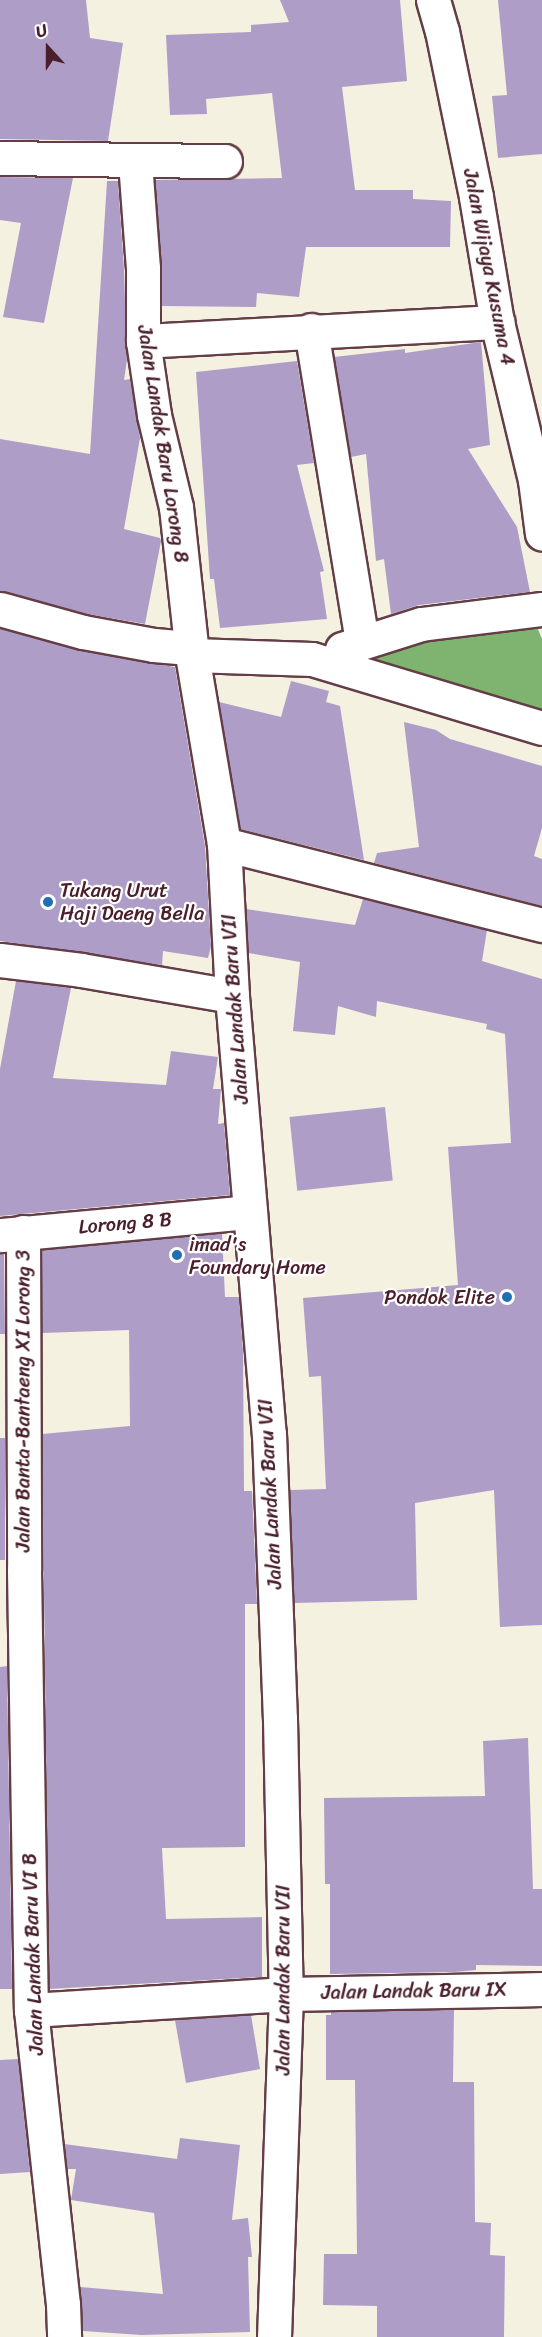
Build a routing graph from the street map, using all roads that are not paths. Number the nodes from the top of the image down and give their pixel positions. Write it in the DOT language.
graph roads {
  1 [pos="433,0"];
  2 [pos="0,158"];
  3 [pos="225,161"];
  4 [pos="135,162"];
  5 [pos="497,322"];
  6 [pos="311,330"];
  7 [pos="143,341"];
  8 [pos="542,534"];
  9 [pos="0,609"];
  10 [pos="542,609"];
  11 [pos="362,642"];
  12 [pos="192,652"];
  13 [pos="312,659"];
  14 [pos="542,728"];
  15 [pos="224,844"];
  16 [pos="542,925"];
  17 [pos="0,960"];
  18 [pos="232,996"];
  19 [pos="250,1212"];
  20 [pos="11,1234"];
  21 [pos="12,1571"];
  22 [pos="542,1989"];
  23 [pos="286,1994"];
  24 [pos="31,2010"];
  25 [pos="64,2337"];
  26 [pos="274,2337"];
  1 -- 5 [label="street, Jalan Wijaya Kusuma 4"];
  2 -- 4 [label="street"];
  3 -- 4 [label="street"];
  4 -- 7 [label="street, Jalan Landak Baru Lorong 8"];
  5 -- 6 [label="street"];
  5 -- 8 [label="street, Jalan Wijaya Kusuma 4"];
  6 -- 7 [label="street"];
  6 -- 11 [label="street"];
  7 -- 12 [label="street, Jalan Landak Baru Lorong 8"];
  9 -- 12 [label="street"];
  10 -- 11 [label="street"];
  11 -- 13 [label="street"];
  12 -- 13 [label="street"];
  12 -- 15 [label="street, Jalan Landak Baru VII"];
  13 -- 14 [label="street"];
  15 -- 16 [label="street"];
  15 -- 18 [label="street, Jalan Landak Baru VII"];
  17 -- 18 [label="street"];
  18 -- 19 [label="street, Jalan Landak Baru VII"];
  19 -- 20 [label="street, Lorong 8 B"];
  19 -- 23 [label="street, Jalan Landak Baru VII"];
  20 -- 21 [label="street, Jalan Banta-Bantaeng XI Lorong 3"];
  21 -- 24 [label="street, Jalan Landak Baru VI B"];
  22 -- 23 [label="street, Jalan Landak Baru IX"];
  23 -- 24 [label="street, Jalan Landak Baru IX"];
  23 -- 26 [label="street, Jalan Landak Baru VII"];
  24 -- 25 [label="street, Jalan Landak Baru VI B"];
}
